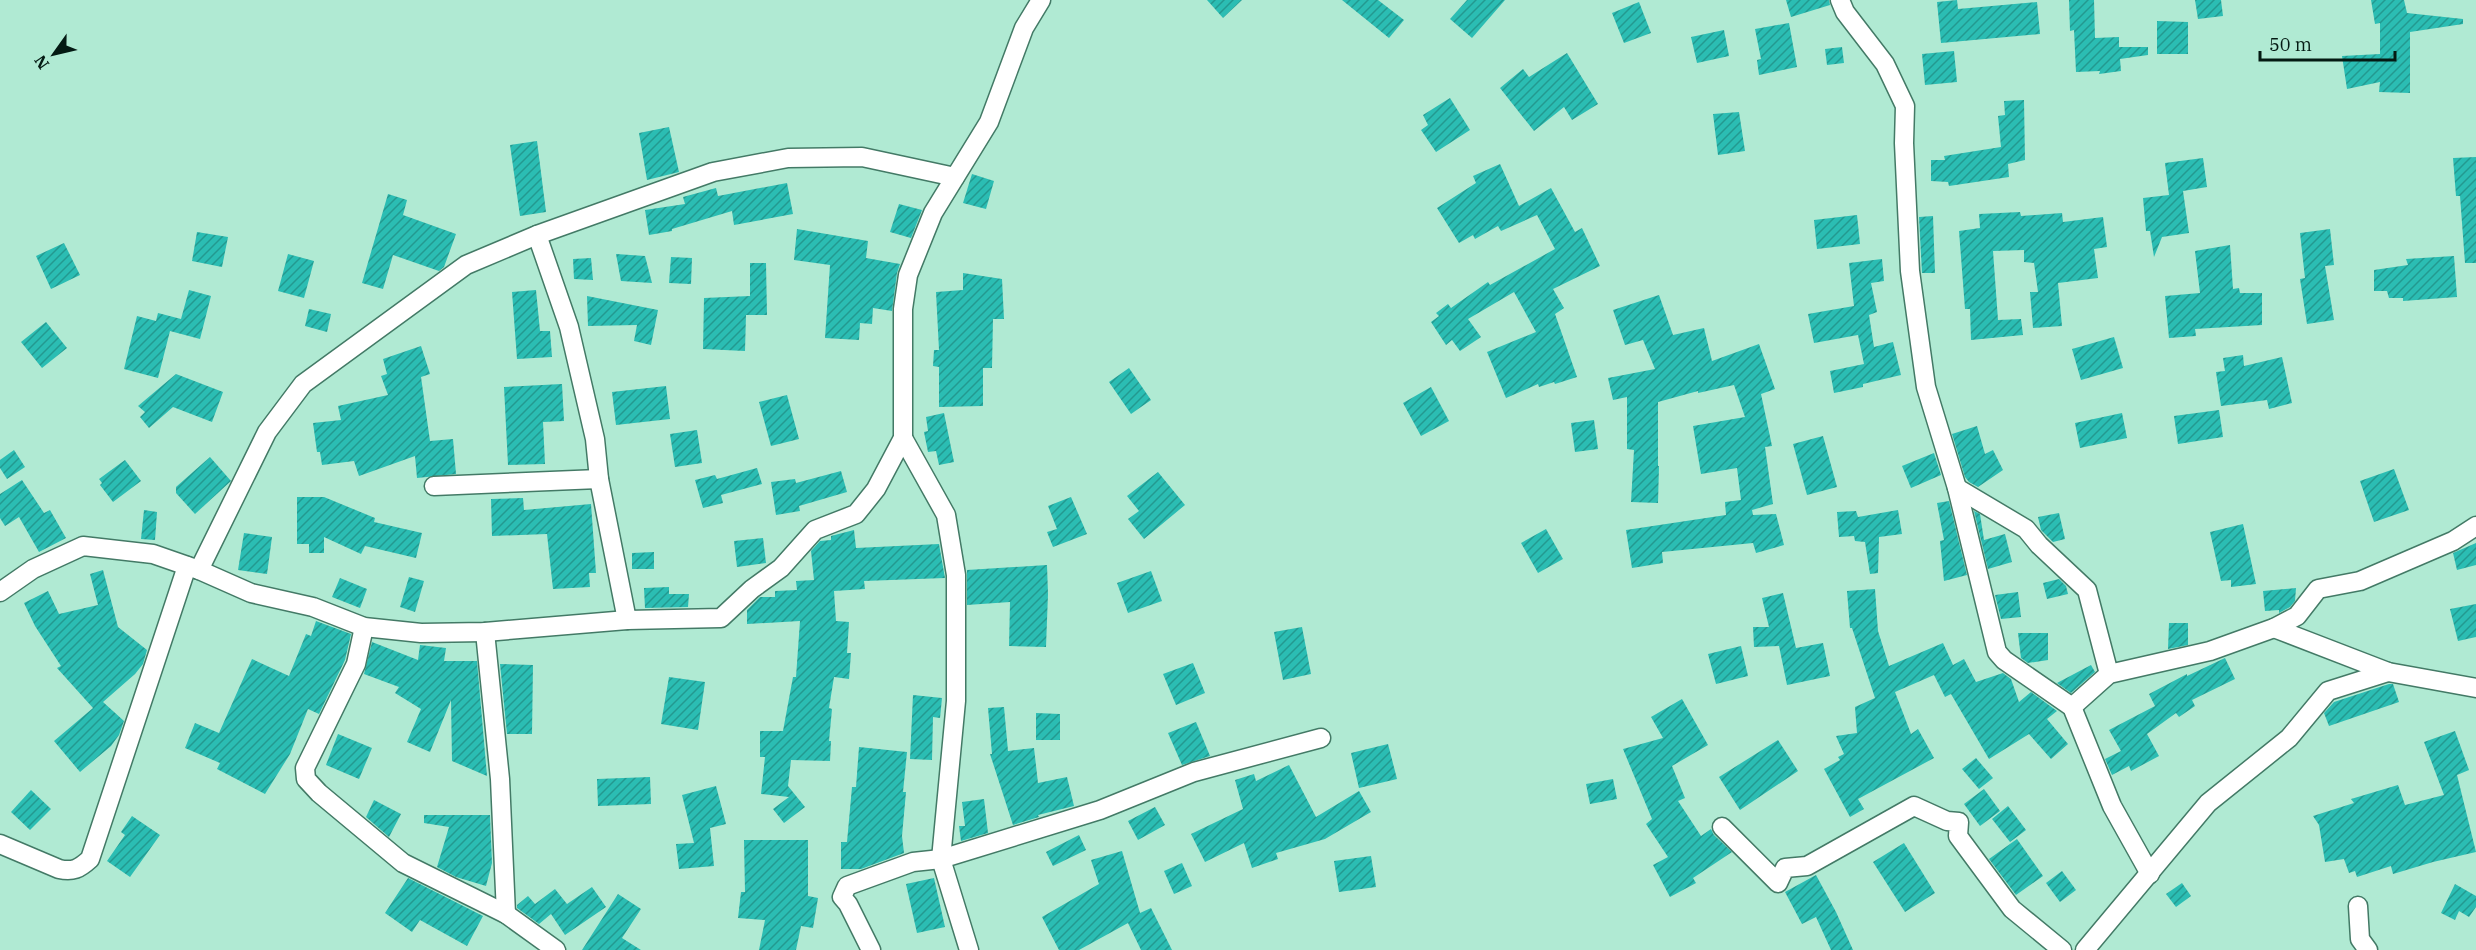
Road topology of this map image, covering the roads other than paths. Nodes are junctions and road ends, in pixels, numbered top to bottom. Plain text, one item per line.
1 (1041, 0) edge
2 (1840, 0) edge
3 (955, 177) junction
4 (537, 235) junction
5 (903, 438) junction
6 (599, 479) junction
7 (434, 486) dead end
8 (1958, 488) junction
9 (2476, 525) edge
10 (193, 568) junction
11 (0, 592) edge
12 (627, 620) junction
13 (364, 627) junction
14 (2274, 628) junction
15 (485, 632) junction
16 (2388, 672) junction
17 (2109, 674) junction
18 (2476, 688) edge
19 (2072, 707) junction
20 (1321, 738) dead end
21 (1722, 827) dead end
22 (0, 844) edge
23 (941, 859) junction
24 (2150, 874) junction
25 (2358, 906) dead end
26 (506, 914) junction
27 (556, 950) edge
28 (871, 950) edge
29 (969, 950) edge
30 (2062, 950) edge
31 (2085, 950) edge
32 (2368, 950) edge

1 - 3 street
2 - 8 street
3 - 4 street
3 - 5 street
4 - 6 street
4 - 10 street
5 - 12 street
5 - 23 street
6 - 7 street
6 - 12 street
8 - 17 street
8 - 19 street
9 - 14 street
10 - 11 street
10 - 13 street
10 - 22 street
12 - 15 street
13 - 15 street
13 - 26 street
14 - 16 street
14 - 17 street
15 - 26 street
16 - 18 street
16 - 24 street
17 - 19 street
19 - 24 street
20 - 23 street
21 - 30 street
23 - 28 street
23 - 29 street
24 - 31 street
25 - 32 street
26 - 27 street

